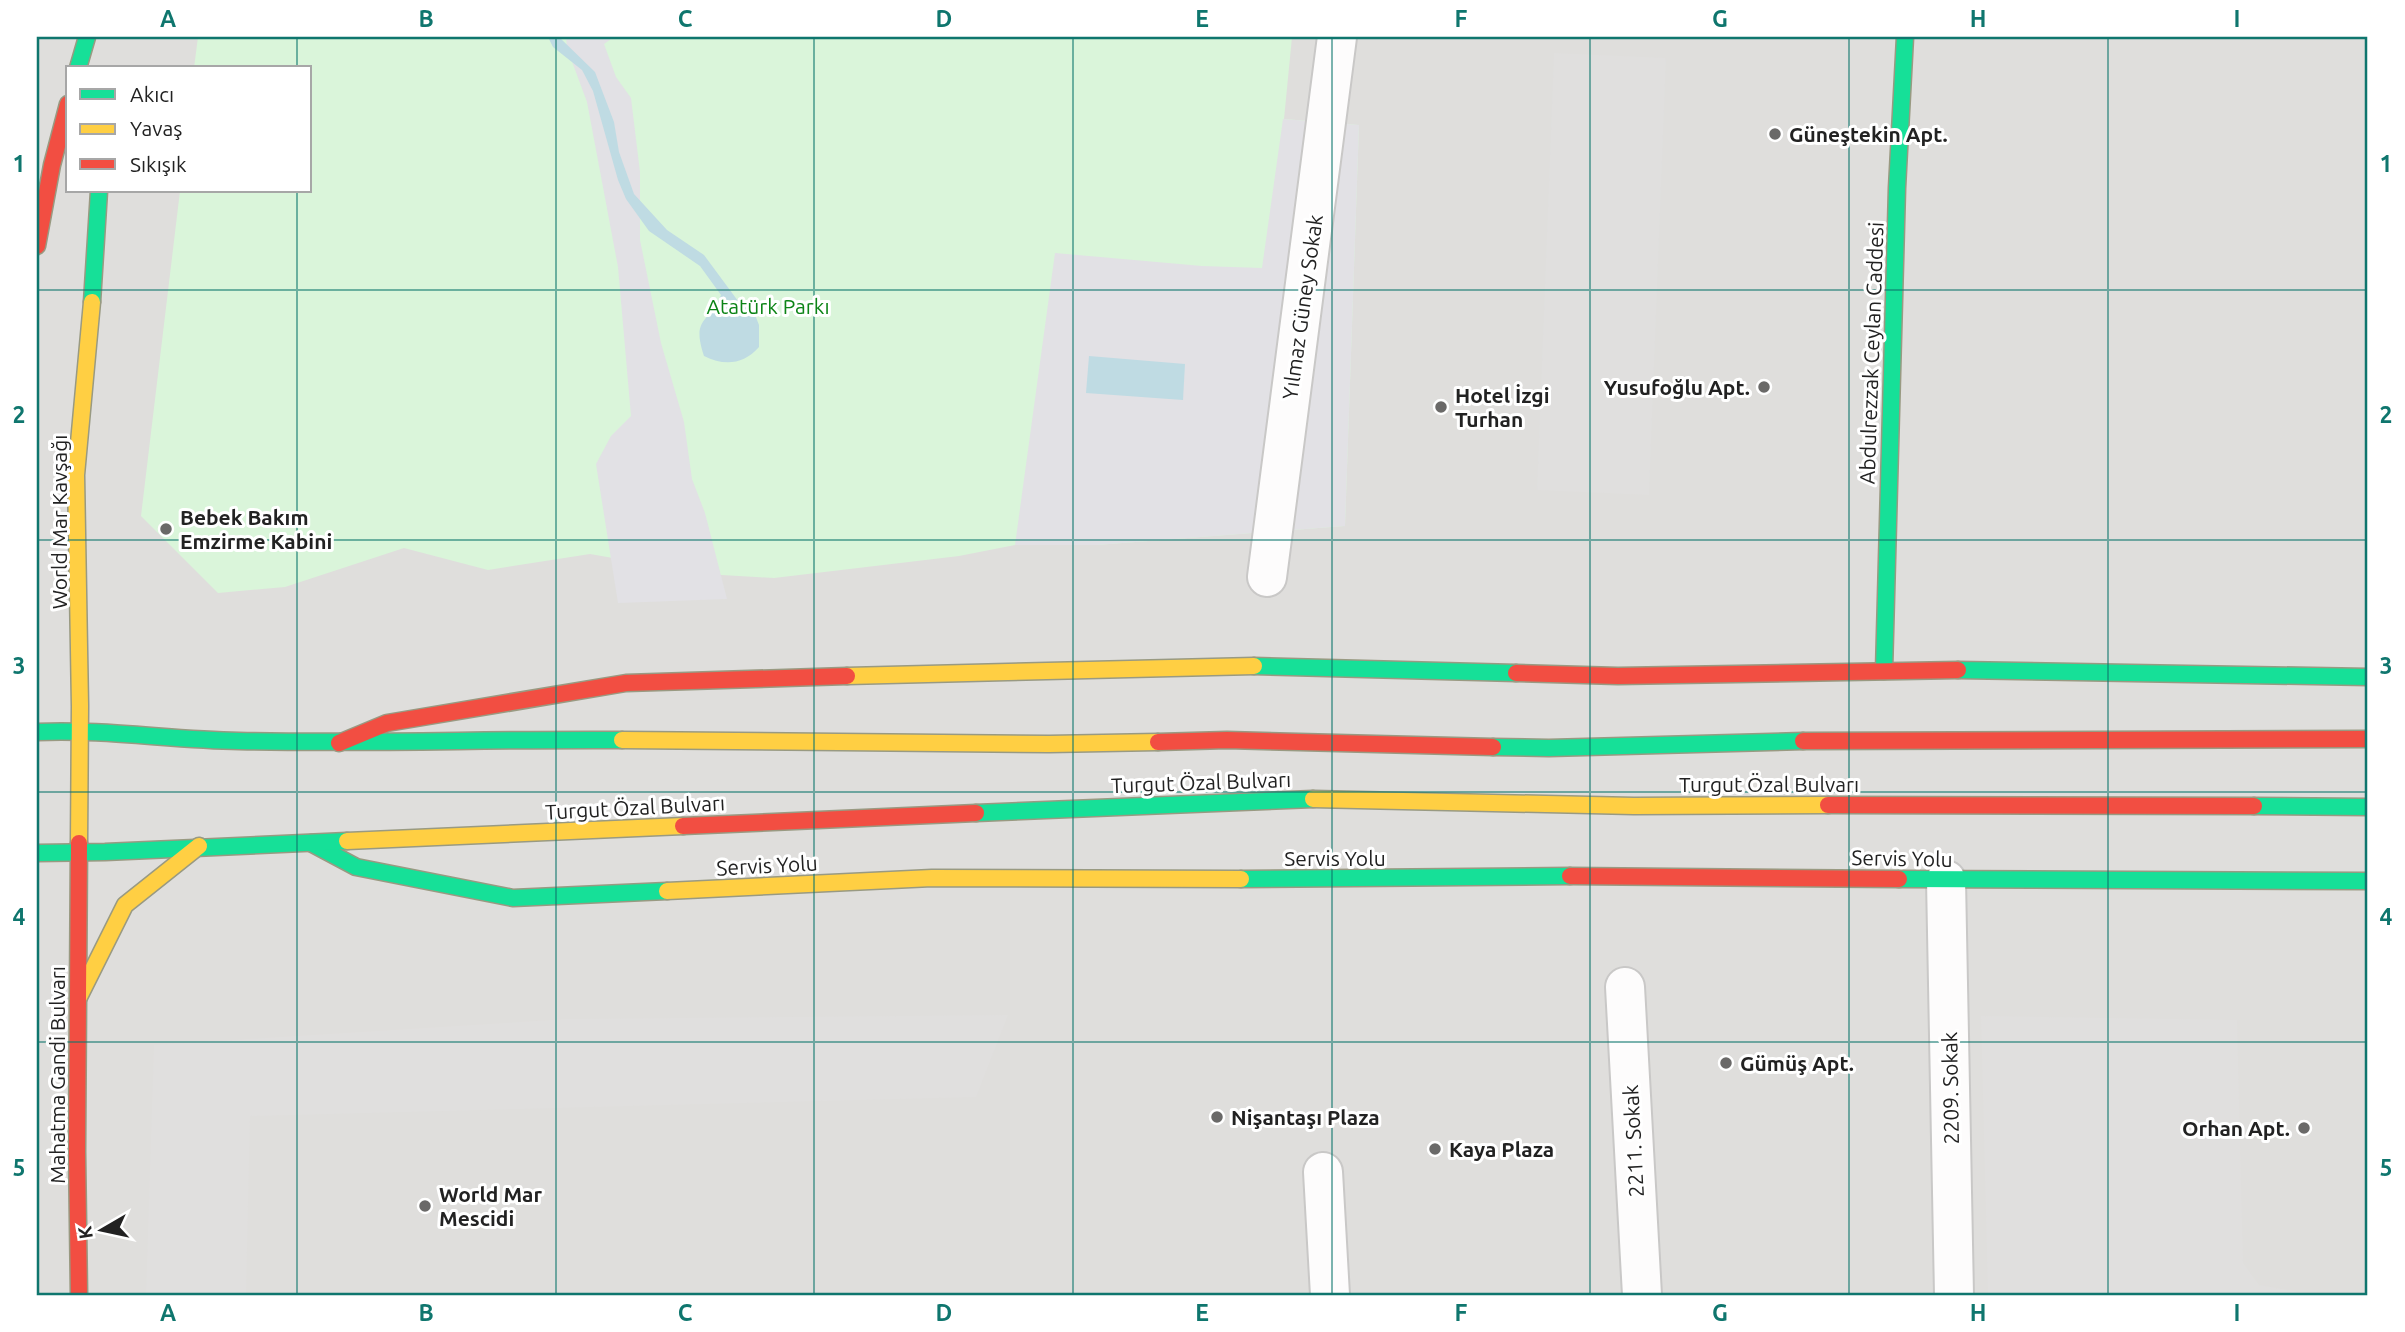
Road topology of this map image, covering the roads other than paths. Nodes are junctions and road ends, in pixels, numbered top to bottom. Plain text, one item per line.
1 (86, 37) edge
2 (1337, 37) edge
3 (1905, 37) edge
4 (79, 66) edge
5 (66, 109) edge
6 (44, 165) edge
7 (99, 192) edge
8 (37, 246) edge
9 (1267, 577) dead end
10 (1884, 671) junction
11 (2368, 677) edge
12 (80, 730) junction
13 (37, 732) edge
14 (2368, 739) edge
15 (339, 743) junction
16 (2368, 807) edge
17 (311, 843) junction
18 (199, 846) junction
19 (37, 853) edge
20 (79, 854) junction
21 (1946, 880) junction
22 (2368, 881) edge
23 (1625, 987) dead end
24 (78, 999) junction
25 (1323, 1172) dead end
26 (79, 1295) edge
27 (1330, 1295) edge
28 (1642, 1295) edge
29 (1954, 1295) edge

1 - 4 main road
2 - 9 street, Yılmaz Güney Sokak
3 - 10 main road, Abdulrezzak Ceylan Caddesi
5 - 6 main road
6 - 8 main road
7 - 12 main road, World Mar Kavşağı
10 - 11 main road
10 - 15 main road
12 - 13 main road, Turgut Özal Bulvarı
12 - 15 main road, Turgut Özal Bulvarı
12 - 20 main road, World Mar Kavşağı
14 - 15 main road, Turgut Özal Bulvarı
16 - 17 main road, Turgut Özal Bulvarı
17 - 18 main road, Turgut Özal Bulvarı
17 - 21 main road, Servis Yolu
18 - 20 main road, Turgut Özal Bulvarı
18 - 24 main road
19 - 20 main road, Turgut Özal Bulvarı
20 - 24 main road, Mahatma Gandi Bulvarı
21 - 22 main road, Servis Yolu
21 - 29 street, 2209. Sokak
23 - 28 street, 2211. Sokak
24 - 26 main road, Mahatma Gandi Bulvarı
25 - 27 street

